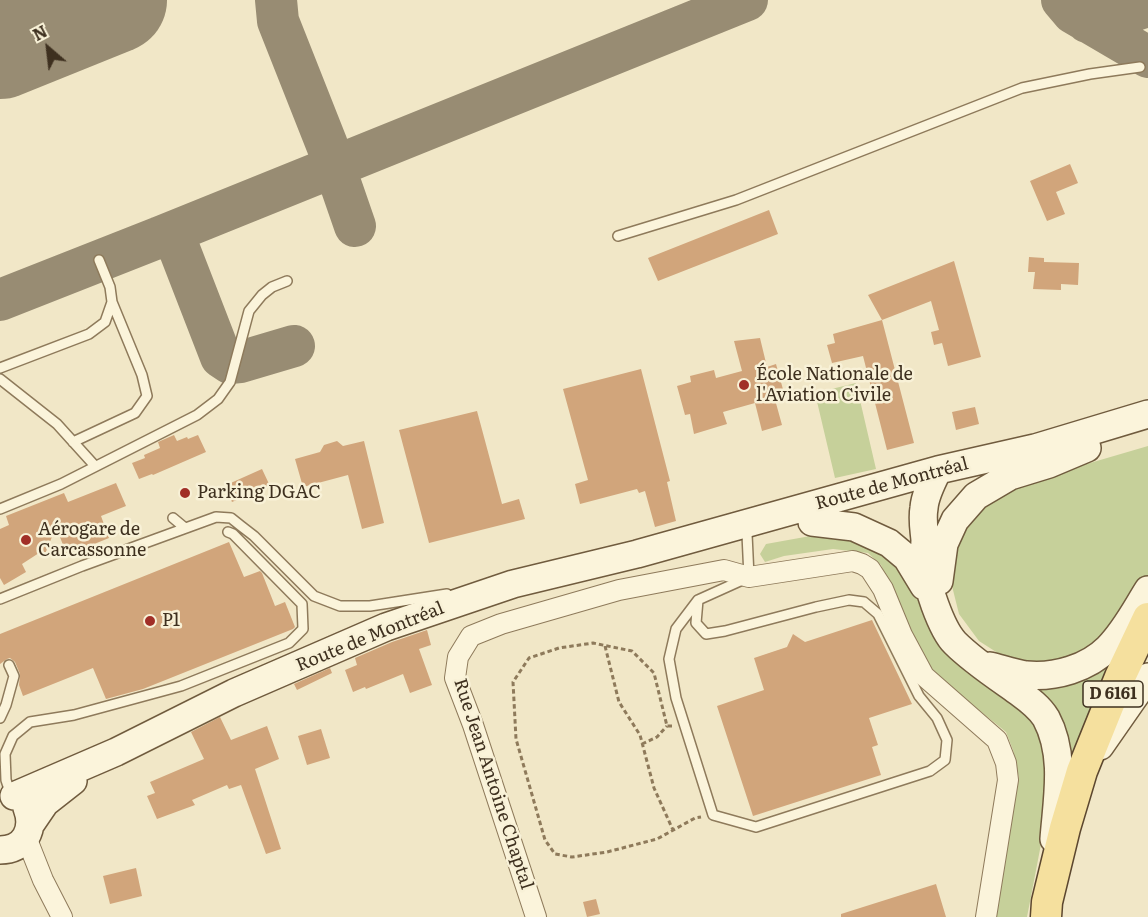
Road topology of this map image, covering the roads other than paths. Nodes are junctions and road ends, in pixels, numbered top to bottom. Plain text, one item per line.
1 (1140, 67) dead end
2 (618, 236) dead end
3 (99, 260) dead end
4 (287, 281) dead end
5 (112, 302) junction
6 (0, 368) edge
7 (0, 379) edge
8 (1148, 414) edge
9 (1148, 430) edge
10 (73, 442) junction
11 (1091, 446) junction
12 (1035, 448) junction
13 (95, 466) junction
14 (969, 475) junction
15 (934, 478) junction
16 (0, 509) edge
17 (173, 518) dead end
18 (812, 522) junction
19 (185, 528) junction
20 (228, 532) dead end
21 (747, 534) junction
22 (925, 543) junction
23 (637, 554) junction
24 (289, 571) junction
25 (749, 577) junction
26 (279, 581) junction
27 (292, 584) junction
28 (513, 584) junction
29 (304, 586) junction
30 (1148, 590) edge
31 (296, 598) junction
32 (0, 599) edge
33 (698, 600) junction
34 (936, 606) junction
35 (1148, 618) edge
36 (977, 662) junction
37 (9, 665) dead end
38 (1148, 677) edge
39 (0, 718) edge
40 (116, 752) junction
41 (1082, 771) junction
42 (8, 795) edge
43 (16, 841) edge
44 (1046, 909) edge
45 (62, 917) edge
46 (536, 917) edge
47 (986, 917) edge

1 - 2 lane
3 - 5 lane
4 - 13 lane
5 - 6 lane
5 - 10 lane
7 - 10 lane
8 - 12 main road, Route de Montréal
9 - 11 main road, Route de Montréal
10 - 13 lane
11 - 14 main road, Route de Montréal
11 - 34 main road
12 - 14 main road
12 - 15 main road, Route de Montréal
13 - 16 lane
14 - 15 main road, Route de Montréal
14 - 22 main road
15 - 18 main road, Route de Montréal
15 - 22 main road
15 - 23 main road, Route de Montréal
17 - 19 lane
18 - 21 main road, Route de Montréal
18 - 34 main road
19 - 24 lane
19 - 32 lane
20 - 26 lane
21 - 23 main road, Route de Montréal
21 - 25 lane
22 - 34 main road
23 - 28 main road, Route de Montréal
24 - 27 lane
24 - 29 lane
25 - 33 lane
25 - 46 street, Rue Jean Antoine Chaptal
25 - 47 street, Rue Jean Antoine Chaptal
26 - 27 lane
26 - 31 lane
27 - 29 lane
27 - 31 lane
28 - 29 lane
28 - 40 main road, Route de Montréal
30 - 36 main road
31 - 42 lane
33 - 33 lane
34 - 36 main road
35 - 41 main road, D 6161
36 - 44 main road
37 - 39 lane
38 - 41 main road
40 - 42 main road, Route de Montréal
40 - 43 main road, Route de Montréal
41 - 44 main road, D 6161
42 - 43 main road
43 - 45 street

